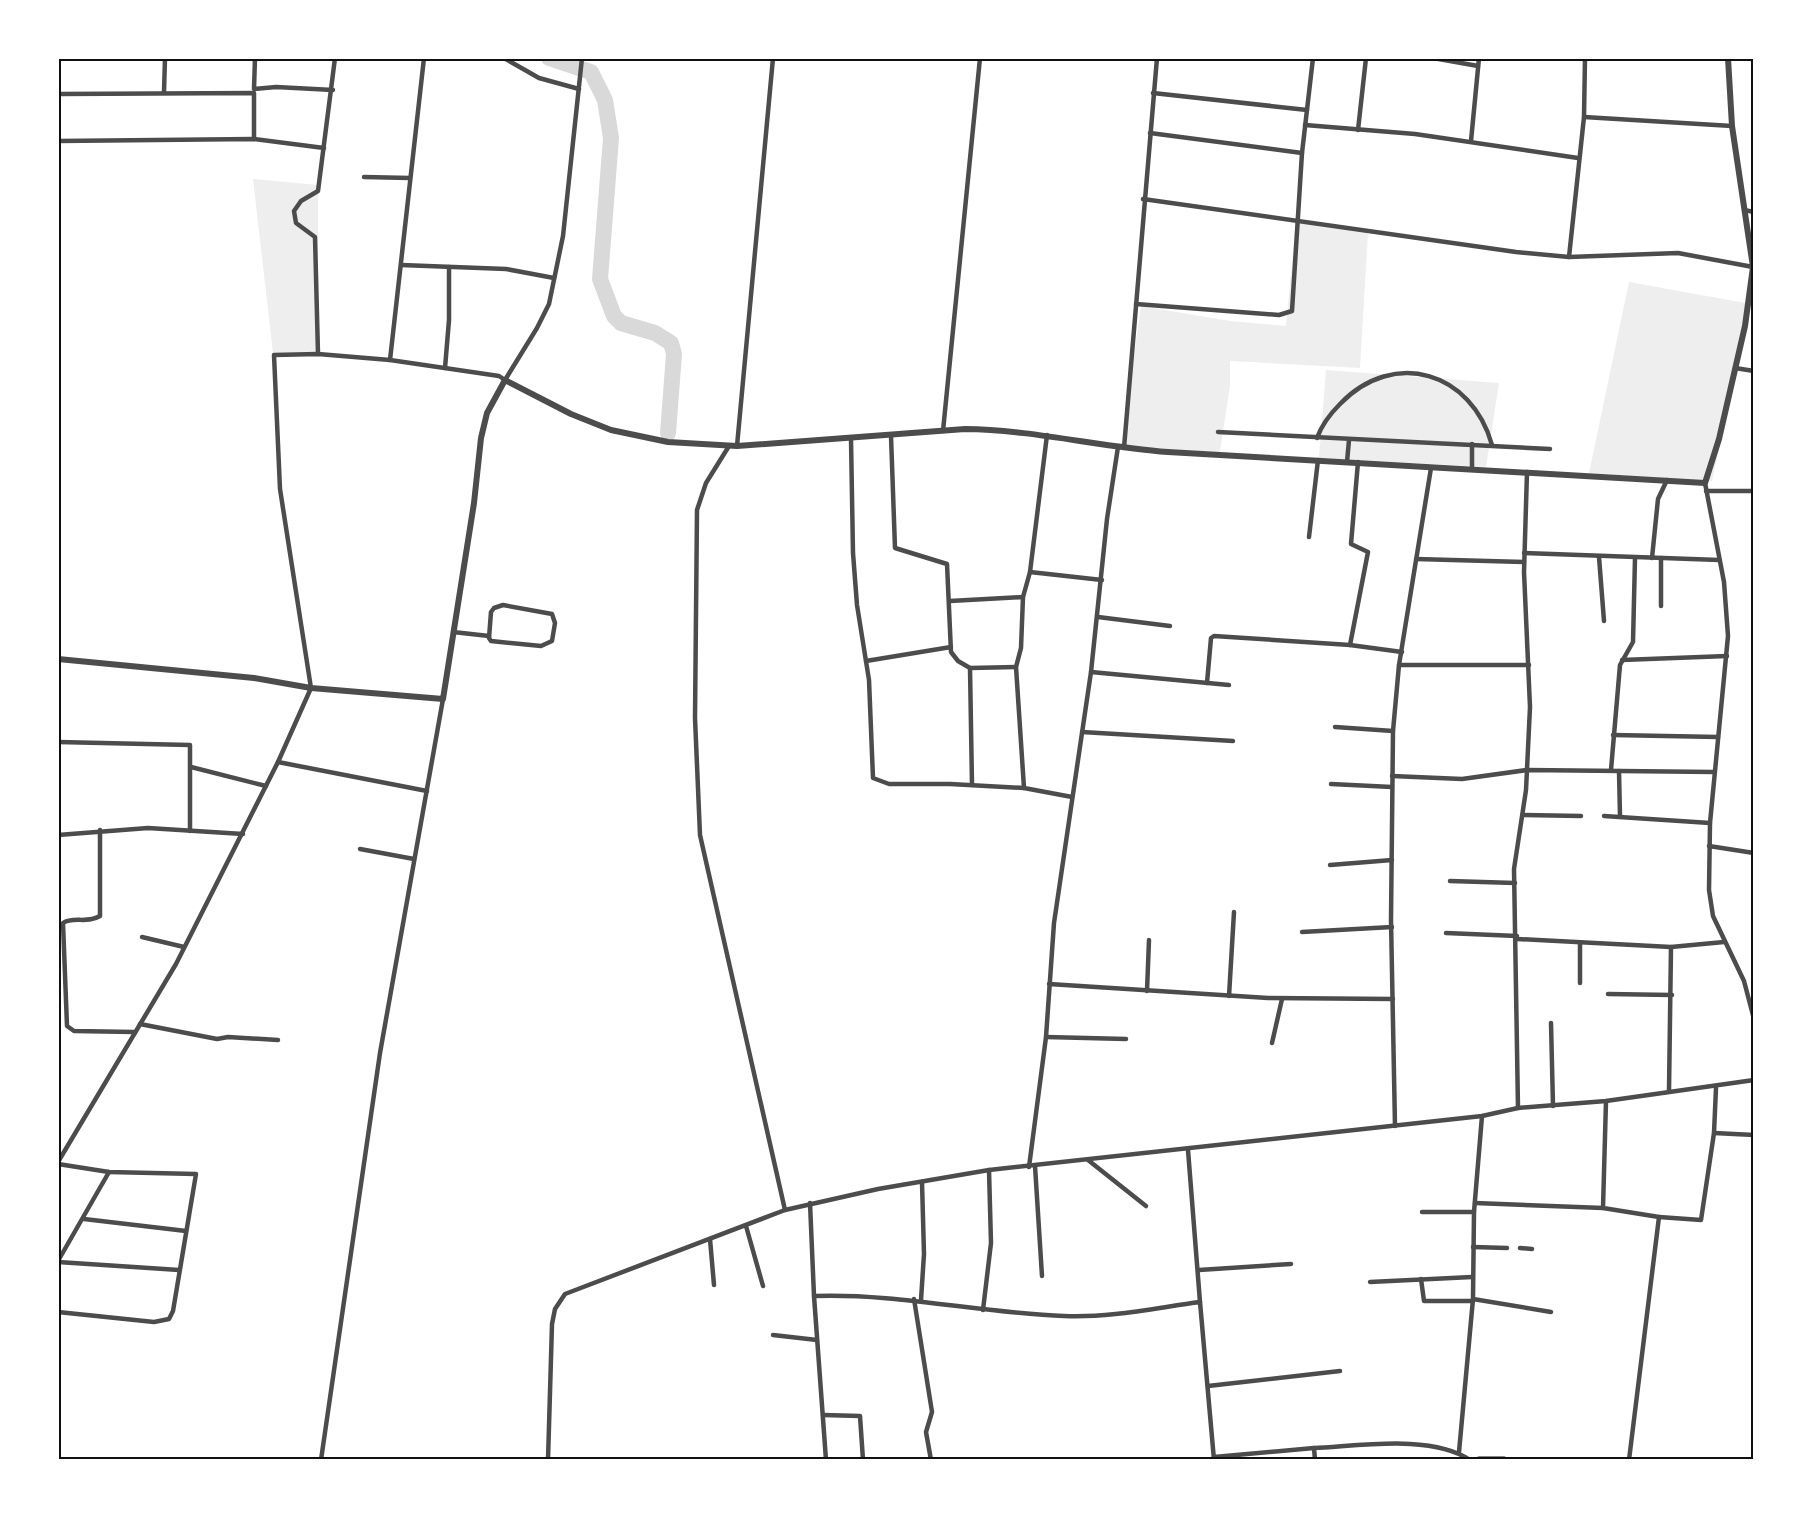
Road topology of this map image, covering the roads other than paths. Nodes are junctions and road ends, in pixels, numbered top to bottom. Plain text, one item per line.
1 (165, 58) edge
2 (255, 58) edge
3 (335, 58) edge
4 (424, 58) edge
5 (504, 58) edge
6 (582, 58) edge
7 (773, 58) edge
8 (980, 58) edge
9 (1157, 58) edge
10 (1313, 58) edge
11 (1366, 58) edge
12 (1433, 58) edge
13 (1479, 58) edge
14 (1585, 58) edge
15 (1728, 58) edge
16 (1478, 66) junction
17 (579, 89) junction
18 (333, 90) junction
19 (164, 92) junction
20 (1153, 93) junction
21 (58, 94) edge
22 (1307, 110) junction
23 (1584, 117) junction
24 (1305, 125) junction
25 (1732, 126) junction
26 (1358, 130) junction
27 (1150, 133) junction
28 (254, 139) junction
29 (58, 141) edge
30 (1471, 141) junction
31 (324, 148) junction
32 (1302, 153) junction
33 (1578, 159) junction
34 (364, 177) dead end
35 (410, 178) junction
36 (1143, 199) junction
37 (1744, 210) junction
38 (1754, 212) edge
39 (1299, 220) junction
40 (1569, 257) junction
41 (401, 265) junction
42 (449, 267) junction
43 (1753, 267) edge
44 (554, 278) junction
45 (1136, 303) junction
46 (1745, 326) junction
47 (1754, 327) edge
48 (318, 354) junction
49 (390, 360) junction
50 (445, 368) junction
51 (1735, 368) junction
52 (1754, 371) edge
53 (505, 380) junction
54 (943, 431) junction
55 (1218, 432) dead end
56 (1047, 435) junction
57 (891, 436) junction
58 (1317, 438) junction
59 (851, 439) junction
60 (1349, 440) junction
61 (1472, 444) junction
62 (1492, 445) junction
63 (729, 446) junction
64 (737, 446) junction
65 (1121, 448) junction
66 (1550, 449) dead end
67 (1318, 460) junction
68 (1347, 462) junction
69 (1358, 462) junction
70 (1431, 468) junction
71 (1472, 470) junction
72 (1527, 472) junction
73 (1667, 480) junction
74 (1705, 483) junction
75 (1706, 491) junction
76 (1754, 491) edge
77 (1309, 537) dead end
78 (1524, 553) junction
79 (1599, 558) junction
80 (1635, 558) junction
81 (1652, 558) junction
82 (1661, 558) junction
83 (1416, 559) junction
84 (1719, 560) junction
85 (1524, 562) junction
86 (1030, 572) junction
87 (1102, 580) junction
88 (1023, 597) junction
89 (950, 601) junction
90 (1661, 606) dead end
91 (1098, 617) junction
92 (1604, 621) dead end
93 (1170, 626) dead end
94 (453, 632) junction
95 (489, 636) junction
96 (1350, 645) junction
97 (951, 648) junction
98 (1402, 652) junction
99 (1727, 656) junction
100 (58, 659) edge
101 (1622, 660) junction
102 (866, 661) junction
103 (1399, 665) junction
104 (1529, 665) junction
105 (1016, 667) junction
106 (970, 668) junction
107 (1091, 672) junction
108 (1207, 683) junction
109 (1229, 685) dead end
110 (311, 688) junction
111 (443, 699) junction
112 (1335, 727) dead end
113 (1394, 731) junction
114 (1082, 732) junction
115 (1613, 735) junction
116 (1718, 737) junction
117 (1233, 741) dead end
118 (58, 742) edge
119 (279, 762) junction
120 (191, 767) junction
121 (1527, 770) junction
122 (1611, 770) junction
123 (1619, 771) junction
124 (1714, 772) junction
125 (1392, 776) junction
126 (1331, 784) dead end
127 (972, 785) junction
128 (266, 786) junction
129 (1392, 787) junction
130 (1024, 788) junction
131 (427, 791) junction
132 (1072, 797) junction
133 (1523, 815) junction
134 (1581, 816) dead end
135 (1604, 816) dead end
136 (1620, 817) junction
137 (1710, 823) junction
138 (100, 830) junction
139 (190, 831) junction
140 (243, 834) junction
141 (58, 835) edge
142 (1709, 846) junction
143 (360, 849) dead end
144 (1754, 853) edge
145 (414, 859) junction
146 (1392, 860) junction
147 (1330, 865) dead end
148 (1450, 881) dead end
149 (1515, 883) junction
150 (1234, 912) dead end
151 (1392, 927) junction
152 (1302, 932) dead end
153 (1446, 933) dead end
154 (142, 937) dead end
155 (1517, 937) junction
156 (1149, 940) dead end
157 (1724, 942) junction
158 (1580, 943) junction
159 (184, 947) junction
160 (1671, 947) junction
161 (1580, 983) dead end
162 (1049, 984) junction
163 (1147, 991) junction
164 (1608, 994) dead end
165 (1672, 995) junction
166 (1229, 996) junction
167 (1282, 999) junction
168 (1393, 999) junction
169 (1754, 1019) edge
170 (1551, 1023) dead end
171 (140, 1024) junction
172 (135, 1032) junction
173 (1046, 1037) junction
174 (1126, 1039) dead end
175 (278, 1040) dead end
176 (1272, 1043) dead end
177 (1754, 1080) edge
178 (1716, 1088) junction
179 (1669, 1091) junction
180 (1606, 1101) junction
181 (1553, 1106) junction
182 (1518, 1108) junction
183 (1482, 1116) junction
184 (1395, 1126) junction
185 (1714, 1133) junction
186 (1754, 1135) edge
187 (1188, 1150) junction
188 (1088, 1160) junction
189 (58, 1163) edge
190 (1032, 1166) junction
191 (989, 1170) junction
192 (109, 1172) junction
193 (922, 1182) junction
194 (810, 1203) junction
195 (1475, 1203) junction
196 (1146, 1206) dead end
197 (1603, 1208) junction
198 (785, 1210) junction
199 (1422, 1212) dead end
200 (1474, 1212) junction
201 (1659, 1217) junction
202 (84, 1219) junction
203 (746, 1226) junction
204 (186, 1231) junction
205 (710, 1239) junction
206 (1473, 1247) junction
207 (1507, 1248) dead end
208 (1520, 1248) dead end
209 (1532, 1249) dead end
210 (58, 1261) edge
211 (1291, 1264) dead end
212 (179, 1270) junction
213 (1199, 1270) junction
214 (1042, 1276) dead end
215 (1472, 1277) junction
216 (1421, 1279) junction
217 (1370, 1282) dead end
218 (714, 1285) dead end
219 (763, 1286) dead end
220 (814, 1296) junction
221 (914, 1299) junction
222 (921, 1300) junction
223 (1473, 1300) junction
224 (1200, 1302) junction
225 (983, 1310) junction
226 (58, 1312) edge
227 (1551, 1312) dead end
228 (773, 1335) dead end
229 (816, 1340) junction
230 (1340, 1371) dead end
231 (1208, 1386) junction
232 (823, 1415) junction
233 (1314, 1448) junction
234 (1459, 1452) junction
235 (1214, 1458) edge
236 (321, 1460) edge
237 (548, 1460) edge
238 (826, 1460) edge
239 (863, 1460) edge
240 (931, 1460) edge
241 (1316, 1460) edge
242 (1470, 1460) edge
243 (1479, 1460) edge
244 (1504, 1460) edge
245 (1629, 1460) edge

1 - 19 street
2 - 18 street
3 - 18 street
4 - 35 street
5 - 17 street
6 - 17 street
7 - 64 street
8 - 54 street
9 - 20 street
10 - 22 street
11 - 26 street
12 - 16 street
13 - 16 street
14 - 23 street
15 - 25 street
16 - 30 street
17 - 44 street
18 - 31 street
19 - 21 street
19 - 28 street
20 - 22 street
20 - 27 street
22 - 24 street
23 - 25 street
23 - 33 street
24 - 26 street
24 - 32 street
25 - 37 street
26 - 30 street
27 - 32 street
27 - 36 street
28 - 29 street
28 - 31 street
30 - 33 street
31 - 48 street
32 - 39 street
33 - 40 street
34 - 35 street
35 - 41 street
36 - 39 street
36 - 45 street
37 - 38 street
37 - 43 street
39 - 40 street
39 - 45 street
40 - 43 street
41 - 42 street
41 - 49 street
42 - 44 street
42 - 50 street
43 - 46 street
44 - 53 street
45 - 65 street
46 - 47 street
46 - 51 street
48 - 49 street
48 - 110 street
49 - 50 street
50 - 53 street
51 - 52 street
51 - 74 street
53 - 63 street
53 - 94 street
54 - 56 street
54 - 57 street
55 - 58 street
56 - 65 street
56 - 86 street
57 - 59 street
57 - 89 street
58 - 60 street
58 - 62 street
59 - 64 street
59 - 102 street
60 - 61 street
60 - 68 street
61 - 62 street
61 - 71 street
62 - 66 street
63 - 64 street
63 - 198 street
65 - 67 street
65 - 87 street
67 - 68 street
67 - 77 street
68 - 69 street
69 - 70 street
69 - 96 street
70 - 71 street
70 - 83 street
71 - 72 street
72 - 73 street
72 - 78 street
73 - 74 street
73 - 81 street
74 - 75 street
75 - 76 street
75 - 84 street
78 - 79 street
78 - 85 street
79 - 80 street
79 - 92 street
80 - 81 street
80 - 101 street
81 - 82 street
82 - 84 street
82 - 90 street
83 - 85 street
83 - 98 street
84 - 99 street
85 - 104 street
86 - 87 street
86 - 88 street
87 - 91 street
88 - 89 street
88 - 105 street
89 - 97 street
91 - 93 street
91 - 107 street
94 - 95 street
94 - 111 street
95 - 95 street
96 - 98 street
96 - 108 street
97 - 102 street
97 - 106 street
98 - 103 street
99 - 101 street
99 - 116 street
100 - 110 street
101 - 115 street
102 - 127 street
103 - 104 street
103 - 113 street
104 - 121 street
105 - 106 street
105 - 130 street
106 - 127 street
107 - 108 street
107 - 114 street
108 - 109 street
110 - 111 street
110 - 119 street
111 - 131 street
112 - 113 street
113 - 125 street
114 - 117 street
114 - 132 street
115 - 116 street
115 - 122 street
116 - 124 street
118 - 120 street
119 - 128 street
119 - 131 street
120 - 128 street
120 - 139 street
121 - 122 street
121 - 125 street
121 - 133 street
122 - 123 street
123 - 124 street
123 - 136 street
124 - 137 street
125 - 129 street
126 - 129 street
127 - 130 street
128 - 140 street
129 - 146 street
130 - 132 street
131 - 145 street
132 - 162 street
133 - 134 street
133 - 149 street
135 - 136 street
136 - 137 street
137 - 142 street
138 - 139 street
138 - 141 street
138 - 172 street
139 - 140 street
140 - 159 street
142 - 144 street
142 - 157 street
143 - 145 street
145 - 236 street
146 - 147 street
146 - 151 street
148 - 149 street
149 - 155 street
150 - 166 street
151 - 152 street
151 - 168 street
153 - 155 street
154 - 159 street
155 - 158 street
155 - 182 street
156 - 163 street
157 - 160 street
157 - 169 street
158 - 160 street
158 - 161 street
159 - 171 street
160 - 165 street
162 - 163 street
162 - 173 street
163 - 166 street
164 - 165 street
165 - 179 street
166 - 167 street
167 - 168 street
167 - 176 street
168 - 184 street
170 - 181 street
171 - 172 street
171 - 175 street
172 - 189 street
173 - 174 street
173 - 190 street
177 - 178 street
178 - 179 street
178 - 185 street
179 - 180 street
180 - 181 street
180 - 197 street
181 - 182 street
182 - 183 street
183 - 184 street
183 - 195 street
184 - 187 street
185 - 186 street
185 - 201 street
187 - 188 street
187 - 213 street
188 - 190 street
188 - 196 street
189 - 192 street
190 - 191 street
190 - 214 street
191 - 193 street
191 - 225 street
192 - 202 street
192 - 204 street
193 - 194 street
193 - 222 street
194 - 198 street
194 - 220 street
195 - 197 street
195 - 200 street
197 - 201 street
198 - 203 street
199 - 200 street
200 - 206 street
201 - 245 street
202 - 204 street
202 - 210 street
203 - 205 street
203 - 219 street
204 - 212 street
205 - 218 street
205 - 237 street
206 - 207 street
206 - 215 street
208 - 209 street
210 - 212 street
211 - 213 street
212 - 226 street
213 - 224 street
215 - 216 street
215 - 223 street
216 - 217 street
216 - 223 street
220 - 221 street
220 - 229 street
221 - 222 street
221 - 240 street
222 - 225 street
223 - 227 street
223 - 234 street
224 - 225 street
224 - 231 street
228 - 229 street
229 - 232 street
230 - 231 street
231 - 235 street
232 - 238 street
232 - 239 street
233 - 234 street
233 - 235 street
233 - 241 street
234 - 242 street
243 - 244 main road

